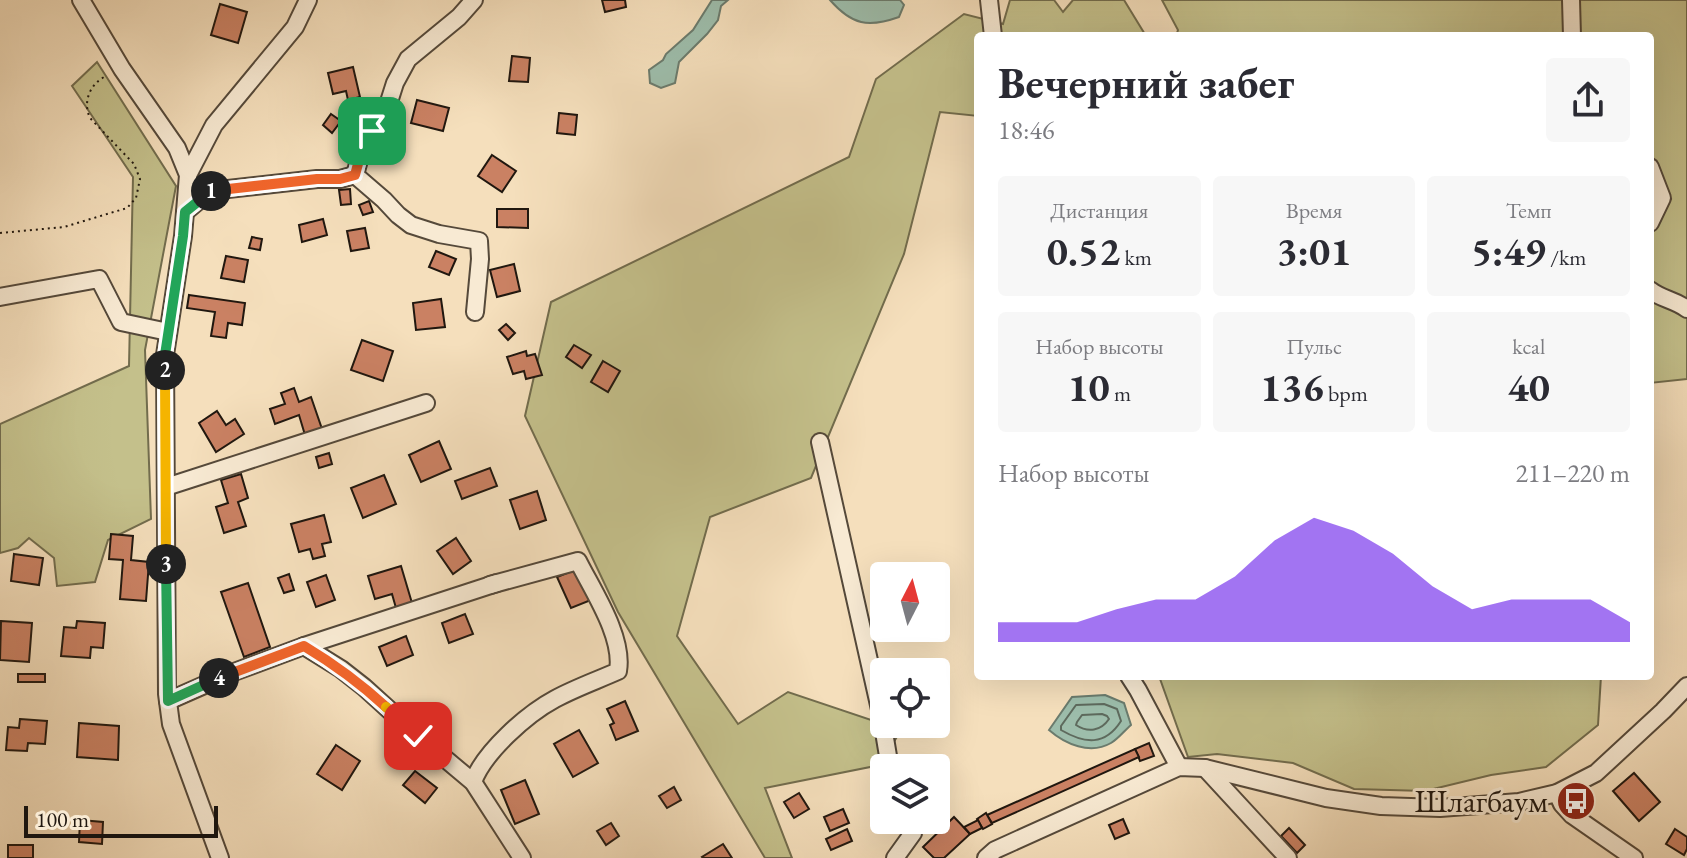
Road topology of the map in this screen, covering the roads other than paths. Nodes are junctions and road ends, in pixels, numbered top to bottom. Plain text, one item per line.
1 (81, 0) edge
2 (308, 0) edge
3 (474, 0) edge
4 (989, 0) edge
5 (1571, 0) edge
6 (993, 32) edge
7 (1572, 32) edge
8 (188, 175) junction
9 (355, 175) junction
10 (1654, 177) edge
11 (210, 191) junction
12 (185, 212) junction
13 (1654, 215) edge
14 (1654, 293) edge
15 (0, 297) edge
16 (1687, 309) edge
17 (475, 312) dead end
18 (168, 332) junction
19 (426, 403) dead end
20 (820, 442) dead end
21 (166, 487) junction
22 (304, 646) junction
23 (1131, 680) edge
24 (1687, 686) edge
25 (168, 701) junction
26 (888, 754) edge
27 (1179, 767) junction
28 (1205, 768) junction
29 (473, 782) junction
30 (1557, 793) junction
31 (912, 834) edge
32 (220, 858) edge
33 (522, 858) edge
34 (895, 858) edge
35 (986, 858) edge
36 (1288, 858) edge
37 (1634, 858) edge

1 - 8 street
2 - 8 street
3 - 9 street
4 - 6 street
5 - 7 street
8 - 11 street
8 - 12 street
9 - 11 street
9 - 17 street
10 - 13 street
11 - 12 street
12 - 18 street
14 - 16 street
15 - 18 street
18 - 21 street
19 - 21 street
20 - 26 street
21 - 25 street
22 - 25 street
22 - 29 street
22 - 29 street
23 - 27 street
24 - 30 street
25 - 32 street
27 - 28 street
27 - 35 street
28 - 30 street
28 - 36 street
29 - 33 street
30 - 37 street
31 - 34 street

